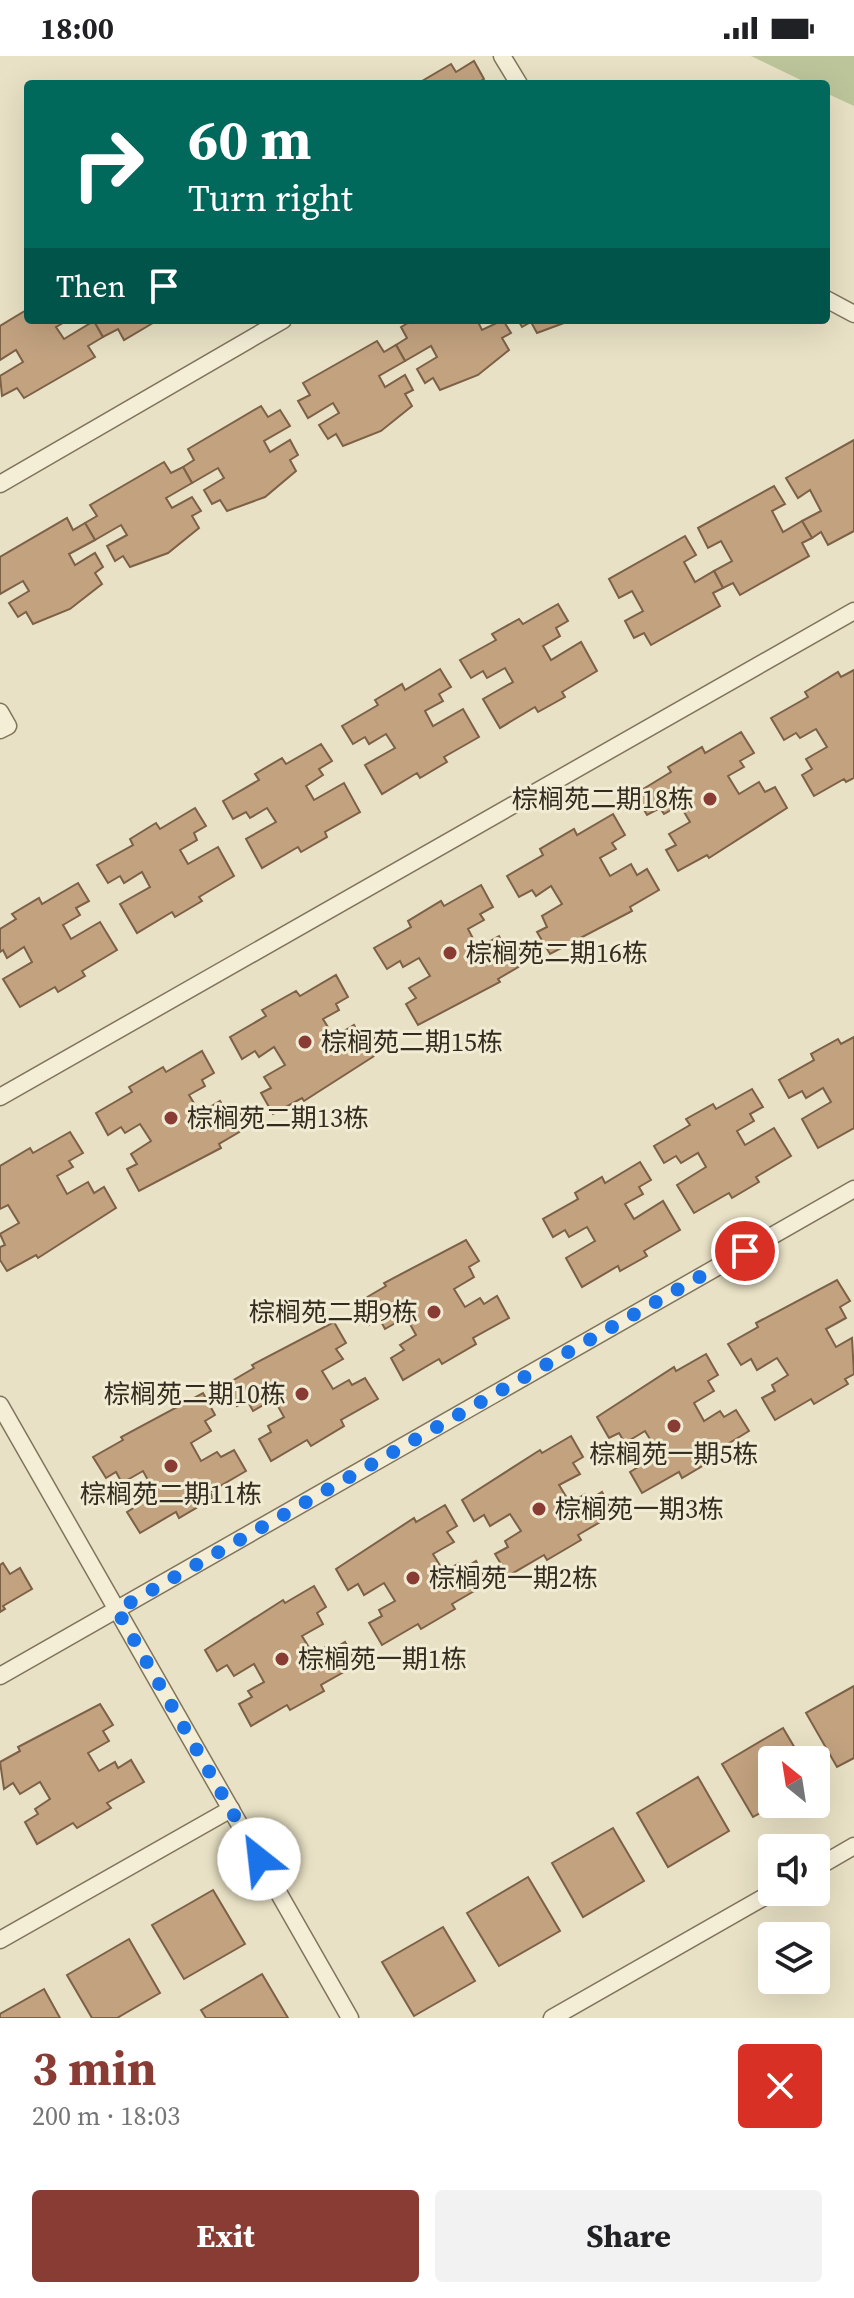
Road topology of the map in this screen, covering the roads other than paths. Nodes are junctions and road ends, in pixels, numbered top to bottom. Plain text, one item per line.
1 (502, 56) edge
2 (517, 80) edge
3 (830, 301) edge
4 (854, 314) edge
5 (276, 324) edge
6 (0, 484) edge
7 (854, 611) edge
8 (0, 712) edge
9 (0, 730) edge
10 (0, 1097) edge
11 (854, 1189) edge
12 (0, 1405) edge
13 (117, 1610) junction
14 (0, 1676) edge
15 (231, 1809) junction
16 (854, 1846) edge
17 (830, 1860) edge
18 (758, 1901) edge
19 (0, 1940) edge
20 (350, 2018) edge
21 (552, 2018) edge

1 - 2 lane
3 - 4 lane
5 - 6 lane
7 - 10 lane
8 - 9 lane
11 - 13 lane
12 - 13 lane
13 - 14 lane
13 - 15 lane
15 - 19 lane
15 - 20 lane
16 - 17 lane
18 - 21 lane

